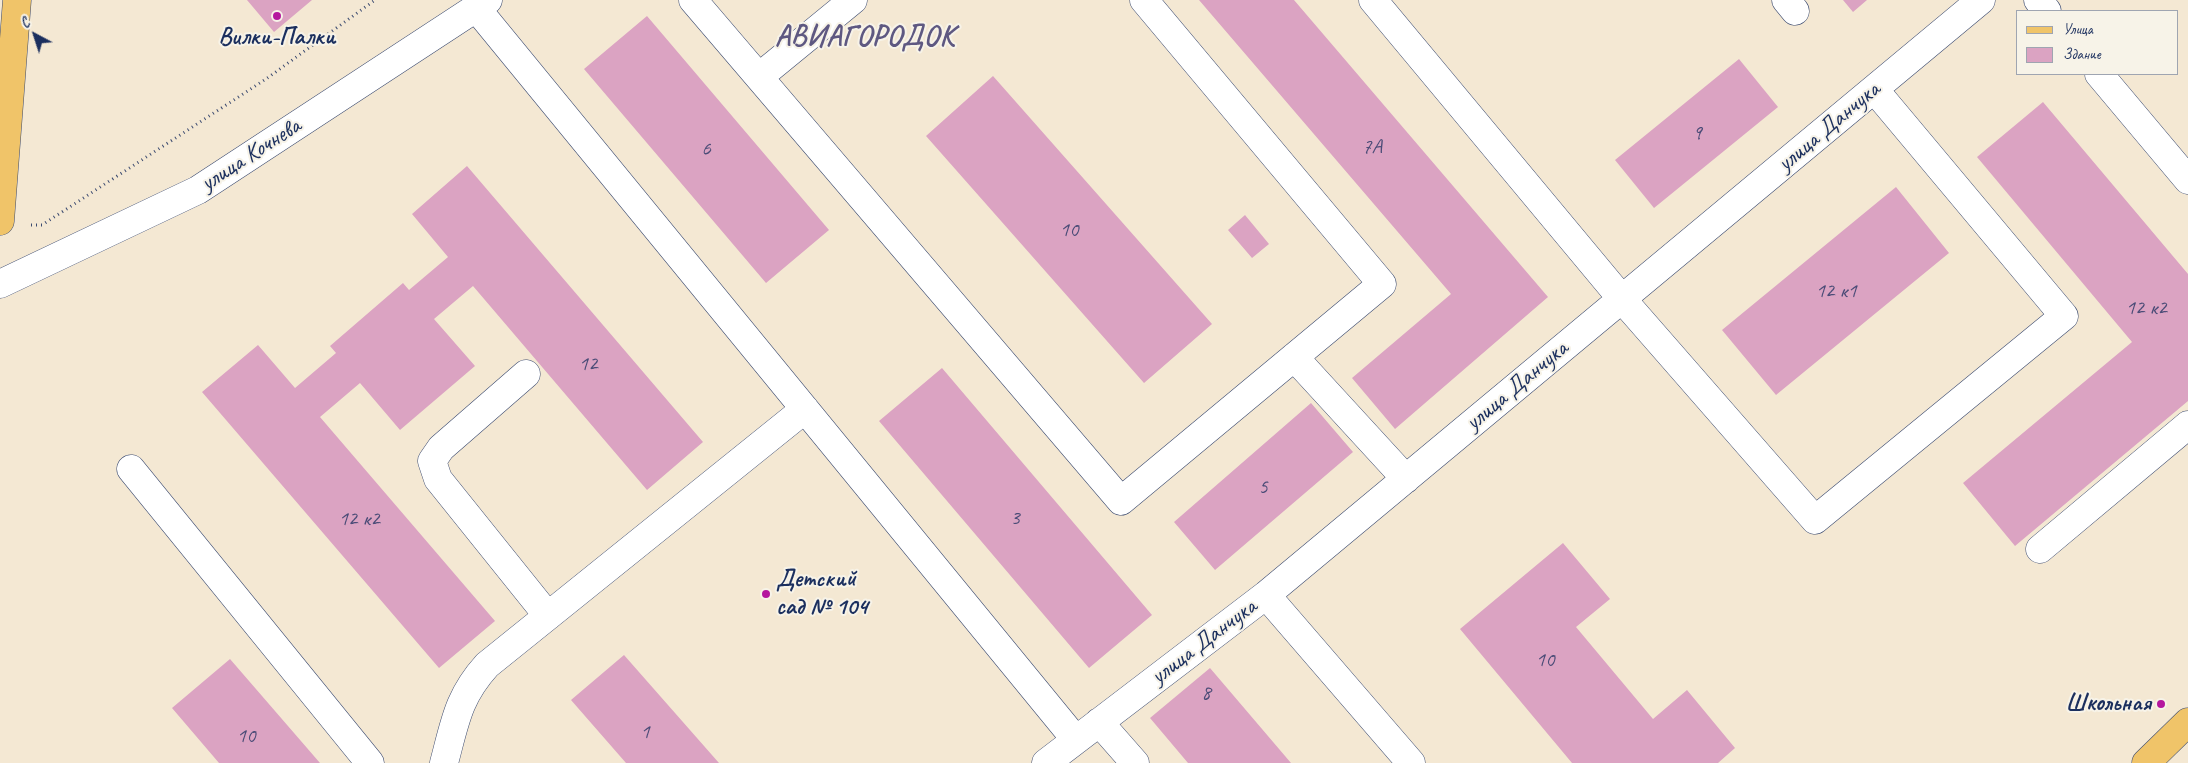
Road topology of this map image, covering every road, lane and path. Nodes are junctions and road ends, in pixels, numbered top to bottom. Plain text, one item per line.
1 (17, 0) edge
2 (375, 0) edge
3 (693, 0) edge
4 (853, 0) edge
5 (1144, 0) edge
6 (1373, 0) edge
7 (1981, 0) edge
8 (2038, 0) edge
9 (482, 4) edge
10 (2046, 10) edge
11 (2100, 75) edge
12 (759, 77) junction
13 (1874, 89) junction
14 (2188, 180) edge
15 (13, 223) edge
16 (0, 284) edge
17 (1622, 299) junction
18 (1294, 357) junction
19 (526, 374) dead end
20 (805, 409) junction
21 (2188, 425) edge
22 (130, 469) dead end
23 (1406, 479) junction
24 (2040, 549) dead end
25 (1266, 595) junction
26 (548, 616) junction
27 (1099, 722) junction
28 (2188, 722) edge
29 (1076, 740) junction
30 (370, 763) edge
31 (444, 763) edge
32 (1046, 763) edge
33 (1135, 763) edge
34 (1411, 763) edge
35 (2146, 763) edge

1 - 15 main road
2 - 15 path
3 - 12 street
4 - 12 street
5 - 18 street
6 - 17 street
7 - 13 street, улица Данчука
8 - 10 street
9 - 16 street, улица Кочнева
9 - 20 street
11 - 14 street
12 - 18 street
13 - 17 street, улица Данчука
13 - 17 street
17 - 23 street, улица Данчука
18 - 23 street
19 - 26 street
20 - 26 street
20 - 29 street
21 - 24 street
22 - 30 street
23 - 25 street, улица Данчука
25 - 27 street, улица Данчука
25 - 34 street
26 - 31 street
27 - 29 street, улица Данчука
27 - 33 street
28 - 35 main road
29 - 32 street, улица Данчука

